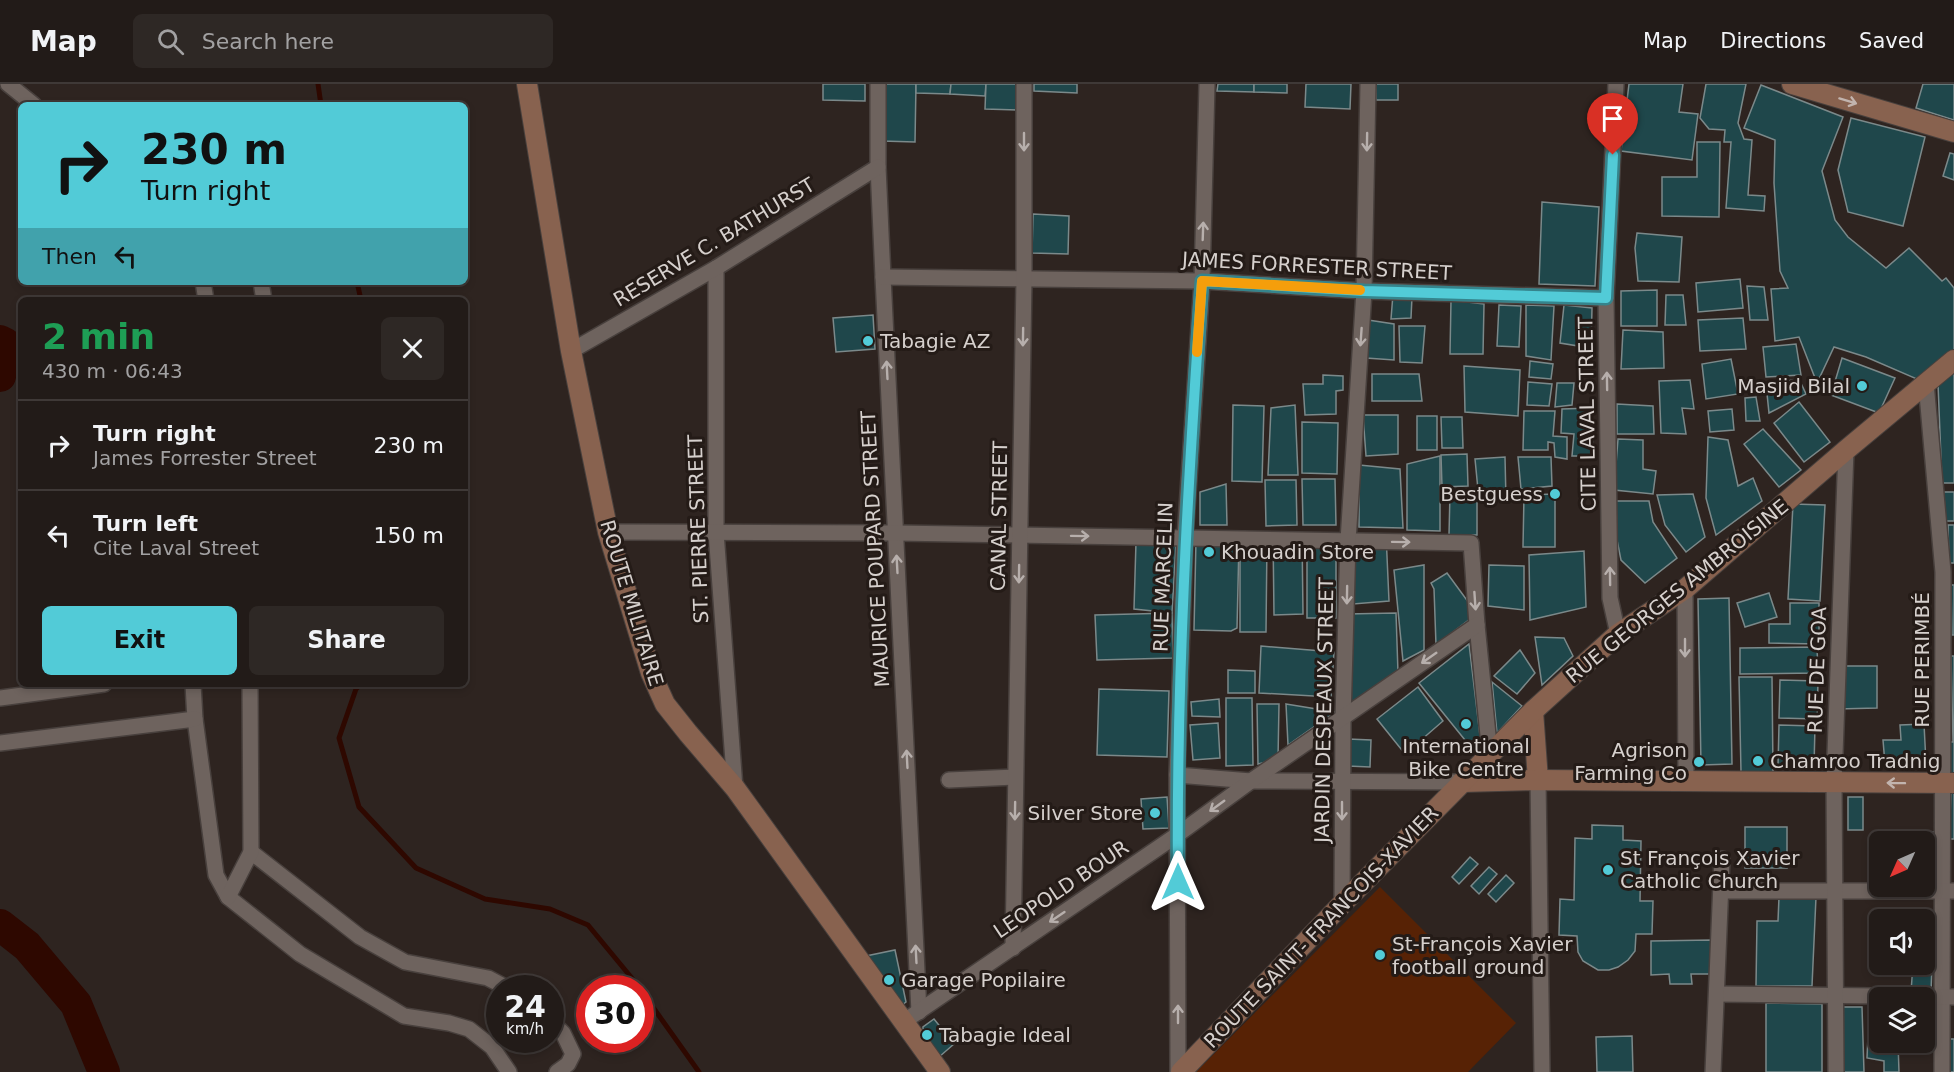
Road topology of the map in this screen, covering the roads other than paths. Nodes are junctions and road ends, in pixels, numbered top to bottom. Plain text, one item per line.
1 (8, 84) edge
2 (527, 84) edge
3 (878, 84) edge
4 (1024, 84) edge
5 (1208, 84) edge
6 (1368, 84) edge
7 (1616, 84) edge
8 (1792, 84) edge
9 (30, 102) edge
10 (1954, 132) edge
11 (878, 167) junction
12 (716, 268) junction
13 (883, 277) junction
14 (1024, 279) junction
15 (1202, 281) junction
16 (1364, 291) junction
17 (1606, 298) junction
18 (571, 351) junction
19 (1954, 360) edge
20 (1926, 383) junction
21 (1846, 450) junction
22 (608, 532) junction
23 (716, 532) junction
24 (896, 533) junction
25 (1020, 535) junction
26 (1185, 538) junction
27 (1348, 541) junction
28 (1949, 572) edge
29 (1685, 589) junction
30 (1477, 625) junction
31 (1618, 634) junction
32 (82, 687) edge
33 (193, 687) edge
34 (250, 687) edge
35 (0, 698) edge
36 (1533, 711) junction
37 (1343, 718) junction
38 (195, 719) junction
39 (0, 743) edge
40 (1490, 755) junction
41 (1177, 775) junction
42 (1015, 777) junction
43 (950, 780) dead end
44 (1251, 780) junction
45 (1538, 780) junction
46 (1342, 781) junction
47 (1462, 782) junction
48 (1686, 782) junction
49 (1834, 782) junction
50 (1948, 783) edge
51 (735, 788) junction
52 (1177, 835) junction
53 (251, 852) junction
54 (1722, 859) dead end
55 (1721, 891) junction
56 (1835, 891) junction
57 (1948, 891) edge
58 (228, 897) junction
59 (1342, 904) junction
60 (1013, 948) junction
61 (486, 978) edge
62 (1717, 994) junction
63 (1836, 996) junction
64 (1948, 997) edge
65 (911, 1017) junction
66 (564, 1035) edge
67 (509, 1072) edge
68 (557, 1072) edge
69 (940, 1072) edge
70 (1180, 1072) edge
71 (1542, 1072) edge
72 (1713, 1072) edge
73 (1836, 1072) edge
74 (1942, 1072) edge

1 - 9 street
2 - 18 main road, ROUTE MILITAIRE
3 - 11 street, MAURICE POUPARD STREET
4 -> 14 street, CANAL STREET
15 -> 5 street, RUE MARCELIN
6 -> 16 street, JARDIN DESPEAUX STREET
7 - 17 street, CITE LAVAL STREET
8 -> 10 main road
11 - 12 street, RESERVE C. BATHURST
11 - 13 street, MAURICE POUPARD STREET
12 - 18 street, RESERVE C. BATHURST
12 - 23 street, ST. PIERRE STREET
13 - 14 street, JAMES FORRESTER STREET
24 -> 13 street, MAURICE POUPARD STREET
14 - 15 street, JAMES FORRESTER STREET
14 -> 25 street, CANAL STREET
15 - 16 street, JAMES FORRESTER STREET
15 - 26 street, RUE MARCELIN
16 - 17 street, JAMES FORRESTER STREET
16 -> 27 street, JARDIN DESPEAUX STREET
31 -> 17 street, CITE LAVAL STREET
18 - 22 main road, ROUTE MILITAIRE
19 - 20 main road, RUE GEORGES AMBROISINE
20 - 21 main road, RUE GEORGES AMBROISINE
20 - 28 street, RUE PERIMBÉ
21 - 29 main road, RUE GEORGES AMBROISINE
21 - 49 street, RUE DE GOA
22 - 23 street
22 - 51 main road, ROUTE MILITAIRE
23 - 24 street
23 - 51 street, ST. PIERRE STREET
24 - 25 street
65 -> 24 street, MAURICE POUPARD STREET
25 -> 26 street
25 -> 42 street, CANAL STREET
26 - 27 street
26 - 41 street, RUE MARCELIN
27 -> 30 street
27 -> 37 street, JARDIN DESPEAUX STREET
28 - 50 street, RUE PERIMBÉ
29 - 31 main road, RUE GEORGES AMBROISINE
29 -> 48 street
30 -> 37 street, LEOPOLD BOUR
30 - 40 street
31 - 36 main road, RUE GEORGES AMBROISINE
32 - 35 street
33 - 38 street
34 - 53 street
36 - 40 main road, RUE GEORGES AMBROISINE
36 - 45 main road
37 - 44 street, LEOPOLD BOUR
37 - 46 street, JARDIN DESPEAUX STREET
38 - 39 street
38 - 58 street
40 - 47 main road, RUE GEORGES AMBROISINE
41 - 44 street
41 - 52 street, RUE MARCELIN
42 - 43 street
42 -> 60 street, CANAL STREET
44 - 46 street
44 -> 52 street, LEOPOLD BOUR
45 - 47 main road
45 - 48 main road
45 - 71 street
46 - 47 street
46 -> 59 street, JARDIN DESPEAUX STREET
47 - 59 main road, ROUTE SAINT- FRANCOIS-XAVIER
48 - 49 main road
50 -> 49 main road
49 - 56 street, RUE DE GOA
50 - 57 street, RUE PERIMBÉ
51 - 65 main road, ROUTE MILITAIRE
52 -> 60 street, LEOPOLD BOUR
70 -> 52 street, RUE MARCELIN
53 - 58 street
53 - 61 street
54 - 55 street
55 - 56 street
55 - 62 street
56 - 57 street
56 - 63 street, RUE DE GOA
57 - 64 street, RUE PERIMBÉ
58 - 67 street
59 - 70 main road, ROUTE SAINT- FRANCOIS-XAVIER
60 - 65 street, LEOPOLD BOUR
62 - 63 street
62 - 72 street
63 - 64 street
63 - 73 street, RUE DE GOA
64 - 74 street, RUE PERIMBÉ
65 - 69 main road, ROUTE MILITAIRE
66 - 68 street

